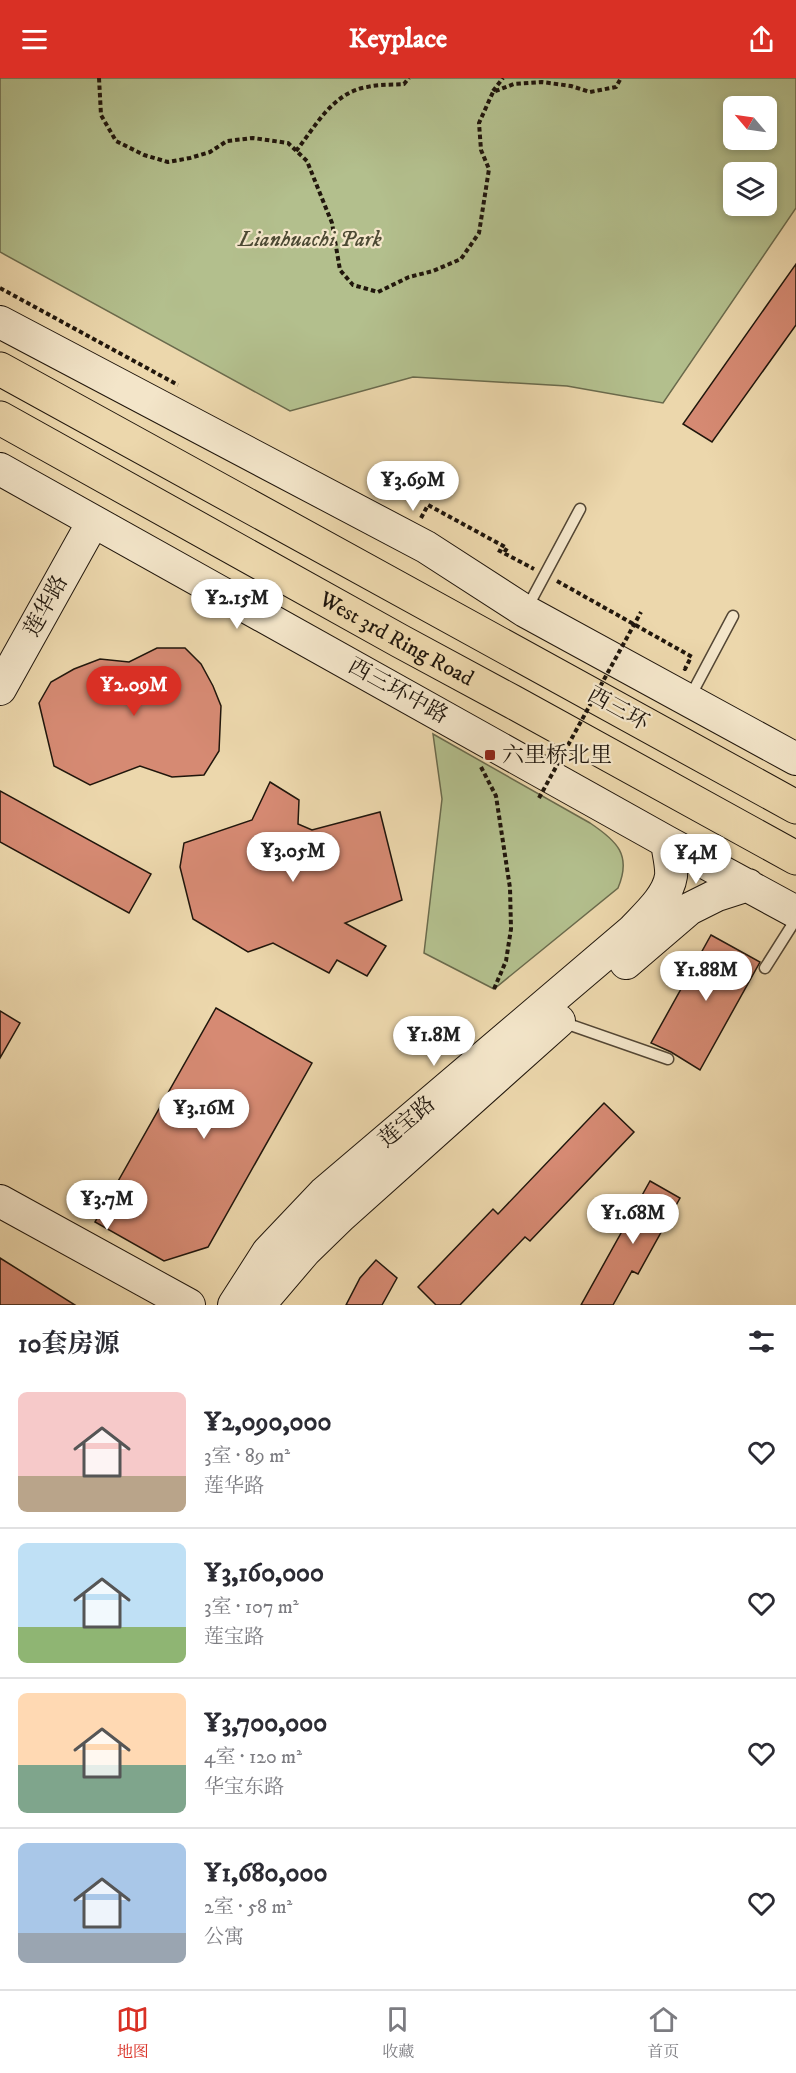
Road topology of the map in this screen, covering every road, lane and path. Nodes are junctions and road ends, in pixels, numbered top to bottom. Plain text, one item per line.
1 (99, 78) edge
2 (409, 78) edge
3 (503, 78) edge
4 (621, 78) edge
5 (493, 92) junction
6 (296, 152) junction
7 (0, 288) edge
8 (0, 322) edge
9 (0, 369) edge
10 (179, 386) dead end
11 (0, 418) edge
12 (0, 469) edge
13 (580, 509) dead end
14 (411, 512) dead end
15 (93, 522) junction
16 (498, 550) dead end
17 (504, 553) junction
18 (545, 575) junction
19 (525, 611) junction
20 (641, 612) dead end
21 (733, 616) dead end
22 (691, 657) junction
23 (707, 664) junction
24 (685, 669) dead end
25 (0, 689) edge
26 (688, 700) junction
27 (796, 759) edge
28 (475, 761) dead end
29 (539, 798) dead end
30 (796, 807) edge
31 (667, 842) junction
32 (796, 858) edge
33 (748, 885) junction
34 (796, 912) edge
35 (796, 919) edge
36 (765, 968) dead end
37 (494, 989) dead end
38 (559, 1021) junction
39 (668, 1059) dead end
40 (0, 1201) edge
41 (189, 1305) edge
42 (234, 1305) edge
43 (259, 1305) edge

1 - 6 path
2 - 6 path
3 - 5 path
4 - 5 path
5 - 6 path
7 - 10 path
8 - 19 street
9 - 30 highway, West 3rd Ring Road
11 - 32 highway, West 3rd Ring Road
12 - 15 street, 西三环中路
13 - 18 lane
14 - 17 path
15 - 25 street, 莲华路
15 - 31 street, 西三环中路
16 - 17 path
17 - 18 path
18 - 19 lane
18 - 22 path
19 - 26 street
20 - 29 path, bridge
21 - 23 lane
22 - 23 path
22 - 24 path
23 - 26 lane
26 - 27 street
28 - 37 path
31 - 33 street, 西三环中路
31 - 42 street, 莲宝路
33 - 34 street, 西三环中路
33 - 38 street, 莲宝路
35 - 36 lane
38 - 39 lane
38 - 43 street, 莲宝路
40 - 41 street

